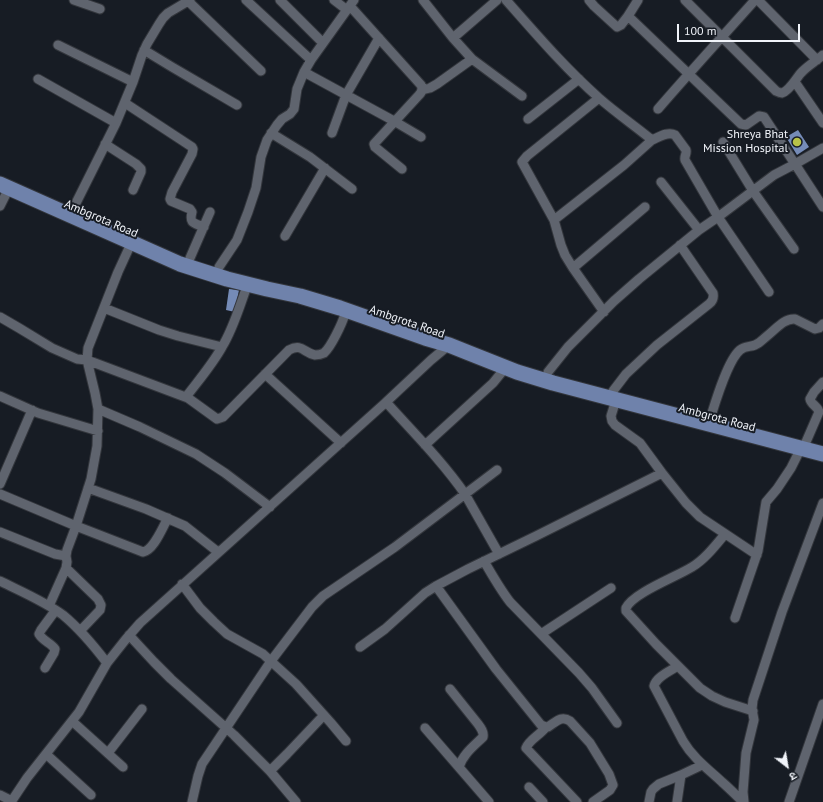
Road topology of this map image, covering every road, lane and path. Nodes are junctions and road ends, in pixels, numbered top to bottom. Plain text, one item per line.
1 (74, 0) edge
2 (246, 0) edge
3 (280, 0) edge
4 (334, 0) edge
5 (423, 0) edge
6 (498, 0) edge
7 (506, 0) edge
8 (638, 0) edge
9 (686, 0) edge
10 (757, 0) edge
11 (189, 1) edge
12 (590, 1) edge
13 (350, 5) edge
14 (100, 9) dead end
15 (628, 16) junction
16 (722, 37) junction
17 (379, 38) junction
18 (453, 38) junction
19 (323, 43) junction
20 (58, 45) dead end
21 (144, 50) junction
22 (820, 58) edge
23 (472, 59) junction
24 (311, 60) junction
25 (261, 71) dead end
26 (304, 72) junction
27 (689, 73) junction
28 (579, 79) junction
29 (38, 80) dead end
30 (133, 82) junction
31 (794, 82) junction
32 (422, 90) junction
33 (346, 94) junction
34 (522, 96) dead end
35 (600, 98) junction
36 (125, 103) junction
37 (237, 105) dead end
38 (658, 109) dead end
39 (528, 119) dead end
40 (394, 121) junction
41 (116, 123) junction
42 (823, 123) edge
43 (272, 133) junction
44 (332, 134) dead end
45 (421, 137) dead end
46 (652, 140) junction
47 (723, 142) dead end
48 (105, 144) junction
49 (823, 148) edge
50 (794, 164) junction
51 (324, 168) junction
52 (402, 169) dead end
53 (0, 175) edge
54 (661, 182) dead end
55 (2, 188) edge
56 (352, 189) dead end
57 (133, 190) dead end
58 (753, 191) junction
59 (0, 206) edge
60 (74, 207) junction
61 (645, 207) dead end
62 (823, 207) edge
63 (210, 212) dead end
64 (718, 217) junction
65 (554, 220) junction
66 (204, 227) junction
67 (699, 230) junction
68 (285, 236) dead end
69 (680, 245) junction
70 (129, 248) junction
71 (794, 249) dead end
72 (190, 258) junction
73 (219, 267) junction
74 (573, 268) junction
75 (246, 289) junction
76 (769, 292) dead end
77 (104, 308) junction
78 (604, 312) junction
79 (345, 314) junction
80 (0, 318) edge
81 (823, 324) edge
82 (222, 346) junction
83 (446, 348) junction
84 (87, 360) junction
85 (506, 367) junction
86 (548, 372) junction
87 (265, 374) junction
88 (823, 382) edge
89 (0, 396) edge
90 (614, 396) junction
91 (186, 397) junction
92 (386, 402) junction
93 (98, 409) junction
94 (32, 410) junction
95 (711, 416) junction
96 (98, 431) junction
97 (340, 443) junction
98 (425, 445) junction
99 (804, 445) junction
100 (823, 446) edge
101 (823, 454) edge
102 (496, 470) dead end
103 (662, 473) junction
104 (0, 484) edge
105 (88, 488) junction
106 (0, 494) edge
107 (465, 494) junction
108 (823, 503) edge
109 (270, 507) junction
110 (168, 518) junction
111 (76, 526) junction
112 (0, 532) edge
113 (725, 534) junction
114 (218, 552) junction
115 (499, 554) junction
116 (757, 555) junction
117 (66, 556) junction
118 (484, 561) junction
119 (66, 568) junction
120 (0, 581) edge
121 (182, 584) junction
122 (436, 586) junction
123 (611, 588) dead end
124 (52, 609) junction
125 (735, 618) dead end
126 (80, 631) junction
127 (541, 634) junction
128 (129, 635) junction
129 (360, 648) dead end
130 (271, 661) junction
131 (108, 663) junction
132 (678, 666) junction
133 (45, 668) dead end
134 (450, 689) dead end
135 (823, 704) edge
136 (142, 709) dead end
137 (753, 712) junction
138 (324, 715) junction
139 (72, 721) junction
140 (618, 723) dead end
141 (546, 727) junction
142 (226, 728) junction
143 (425, 728) dead end
144 (346, 741) dead end
145 (108, 753) junction
146 (46, 754) junction
147 (702, 764) junction
148 (123, 767) dead end
149 (458, 767) junction
150 (270, 771) junction
151 (680, 775) junction
152 (529, 787) dead end
153 (0, 795) edge
154 (91, 795) dead end
155 (12, 802) edge
156 (192, 802) edge
157 (296, 802) edge
158 (489, 802) edge
159 (543, 802) edge
160 (577, 802) edge
161 (593, 802) edge
162 (649, 802) edge
163 (677, 802) edge
164 (743, 802) edge
165 (789, 802) edge

1 - 14 street
2 - 24 street
3 - 19 street
4 - 13 street
5 - 18 street
6 - 18 street
7 - 28 street
8 - 15 street
9 - 16 street
10 - 16 street
10 - 22 street
11 - 21 street
11 - 25 street
12 - 15 street
13 - 17 street
13 - 19 street
15 - 27 street
16 - 27 street
16 - 31 street
17 - 32 street
17 - 33 street
18 - 23 street
19 - 24 street
20 - 30 street
21 - 30 street
21 - 37 street
22 - 31 street
23 - 32 street
23 - 34 street
24 - 26 street
26 - 33 street
26 - 43 street
27 - 38 street
27 - 50 street
28 - 35 street
28 - 39 street
29 - 41 street
30 - 36 street
31 - 42 street
32 - 40 street
33 - 40 street
33 - 44 street
35 - 46 street
35 - 65 street
36 - 41 street
36 - 66 street
40 - 45 street
40 - 52 street
41 - 48 street
43 - 51 street
43 - 73 street
46 - 64 street
46 - 65 street
47 - 58 street
48 - 57 street
48 - 60 street
49 - 50 street
50 - 58 street
50 - 62 street
51 - 56 street
51 - 68 street
53 - 60 main road, Ambgrota Road
54 - 67 street
55 - 59 street
55 - 70 street
55 - 83 main road
58 - 64 street
58 - 71 street
60 - 72 main road, Ambgrota Road
61 - 74 street
63 - 66 street
64 - 67 street
64 - 76 street
65 - 74 street
66 - 72 street
67 - 69 street
69 - 78 street
69 - 90 street
70 - 75 street
70 - 77 street
72 - 73 main road, Ambgrota Road
73 - 86 main road, Ambgrota Road
74 - 78 street
75 - 79 street
75 - 82 street
77 - 82 street
77 - 84 street
78 - 86 street
79 - 83 street
79 - 87 street
80 - 84 street
81 - 95 street
82 - 91 street
83 - 85 main road
83 - 92 street
84 - 91 street
84 - 93 street
85 - 90 main road
85 - 98 street
86 - 90 main road, Ambgrota Road
87 - 91 street
87 - 97 street
88 - 99 street
89 - 94 street
90 - 95 main road, Ambgrota Road
90 - 99 main road
90 - 103 street
92 - 97 street
92 - 98 street
93 - 96 street
93 - 109 street
94 - 96 street
94 - 104 street
95 - 99 main road, Ambgrota Road
96 - 105 street
97 - 109 street
98 - 107 street
99 - 100 main road, Ambgrota Road
99 - 101 main road
99 - 116 street
102 - 107 street
103 - 113 street
103 - 115 street
105 - 110 street
105 - 111 street
106 - 111 street
107 - 115 street
107 - 130 street
108 - 137 street
109 - 114 street
110 - 111 street
110 - 114 street
111 - 117 street
112 - 117 street
113 - 116 street
113 - 132 street
114 - 121 street
115 - 118 street
116 - 125 street
117 - 119 street
118 - 122 street
118 - 127 street
119 - 124 street
119 - 126 street
120 - 124 street
121 - 128 street
121 - 130 street
122 - 129 street
122 - 141 street
123 - 127 street
124 - 126 street
124 - 133 street
126 - 131 street
127 - 140 street
128 - 131 street
128 - 142 street
130 - 138 street
130 - 142 street
131 - 139 street
132 - 137 street
132 - 147 street
134 - 149 street
135 - 165 street
136 - 145 street
137 - 164 street
138 - 144 street
138 - 150 street
139 - 145 street
139 - 146 street
141 - 160 street
141 - 161 street
142 - 150 street
142 - 156 street
143 - 149 street
145 - 148 street
146 - 154 street
146 - 155 street
147 - 151 street
147 - 164 street
149 - 158 street
150 - 157 street
151 - 162 street
151 - 163 street
152 - 159 street
153 - 155 street

